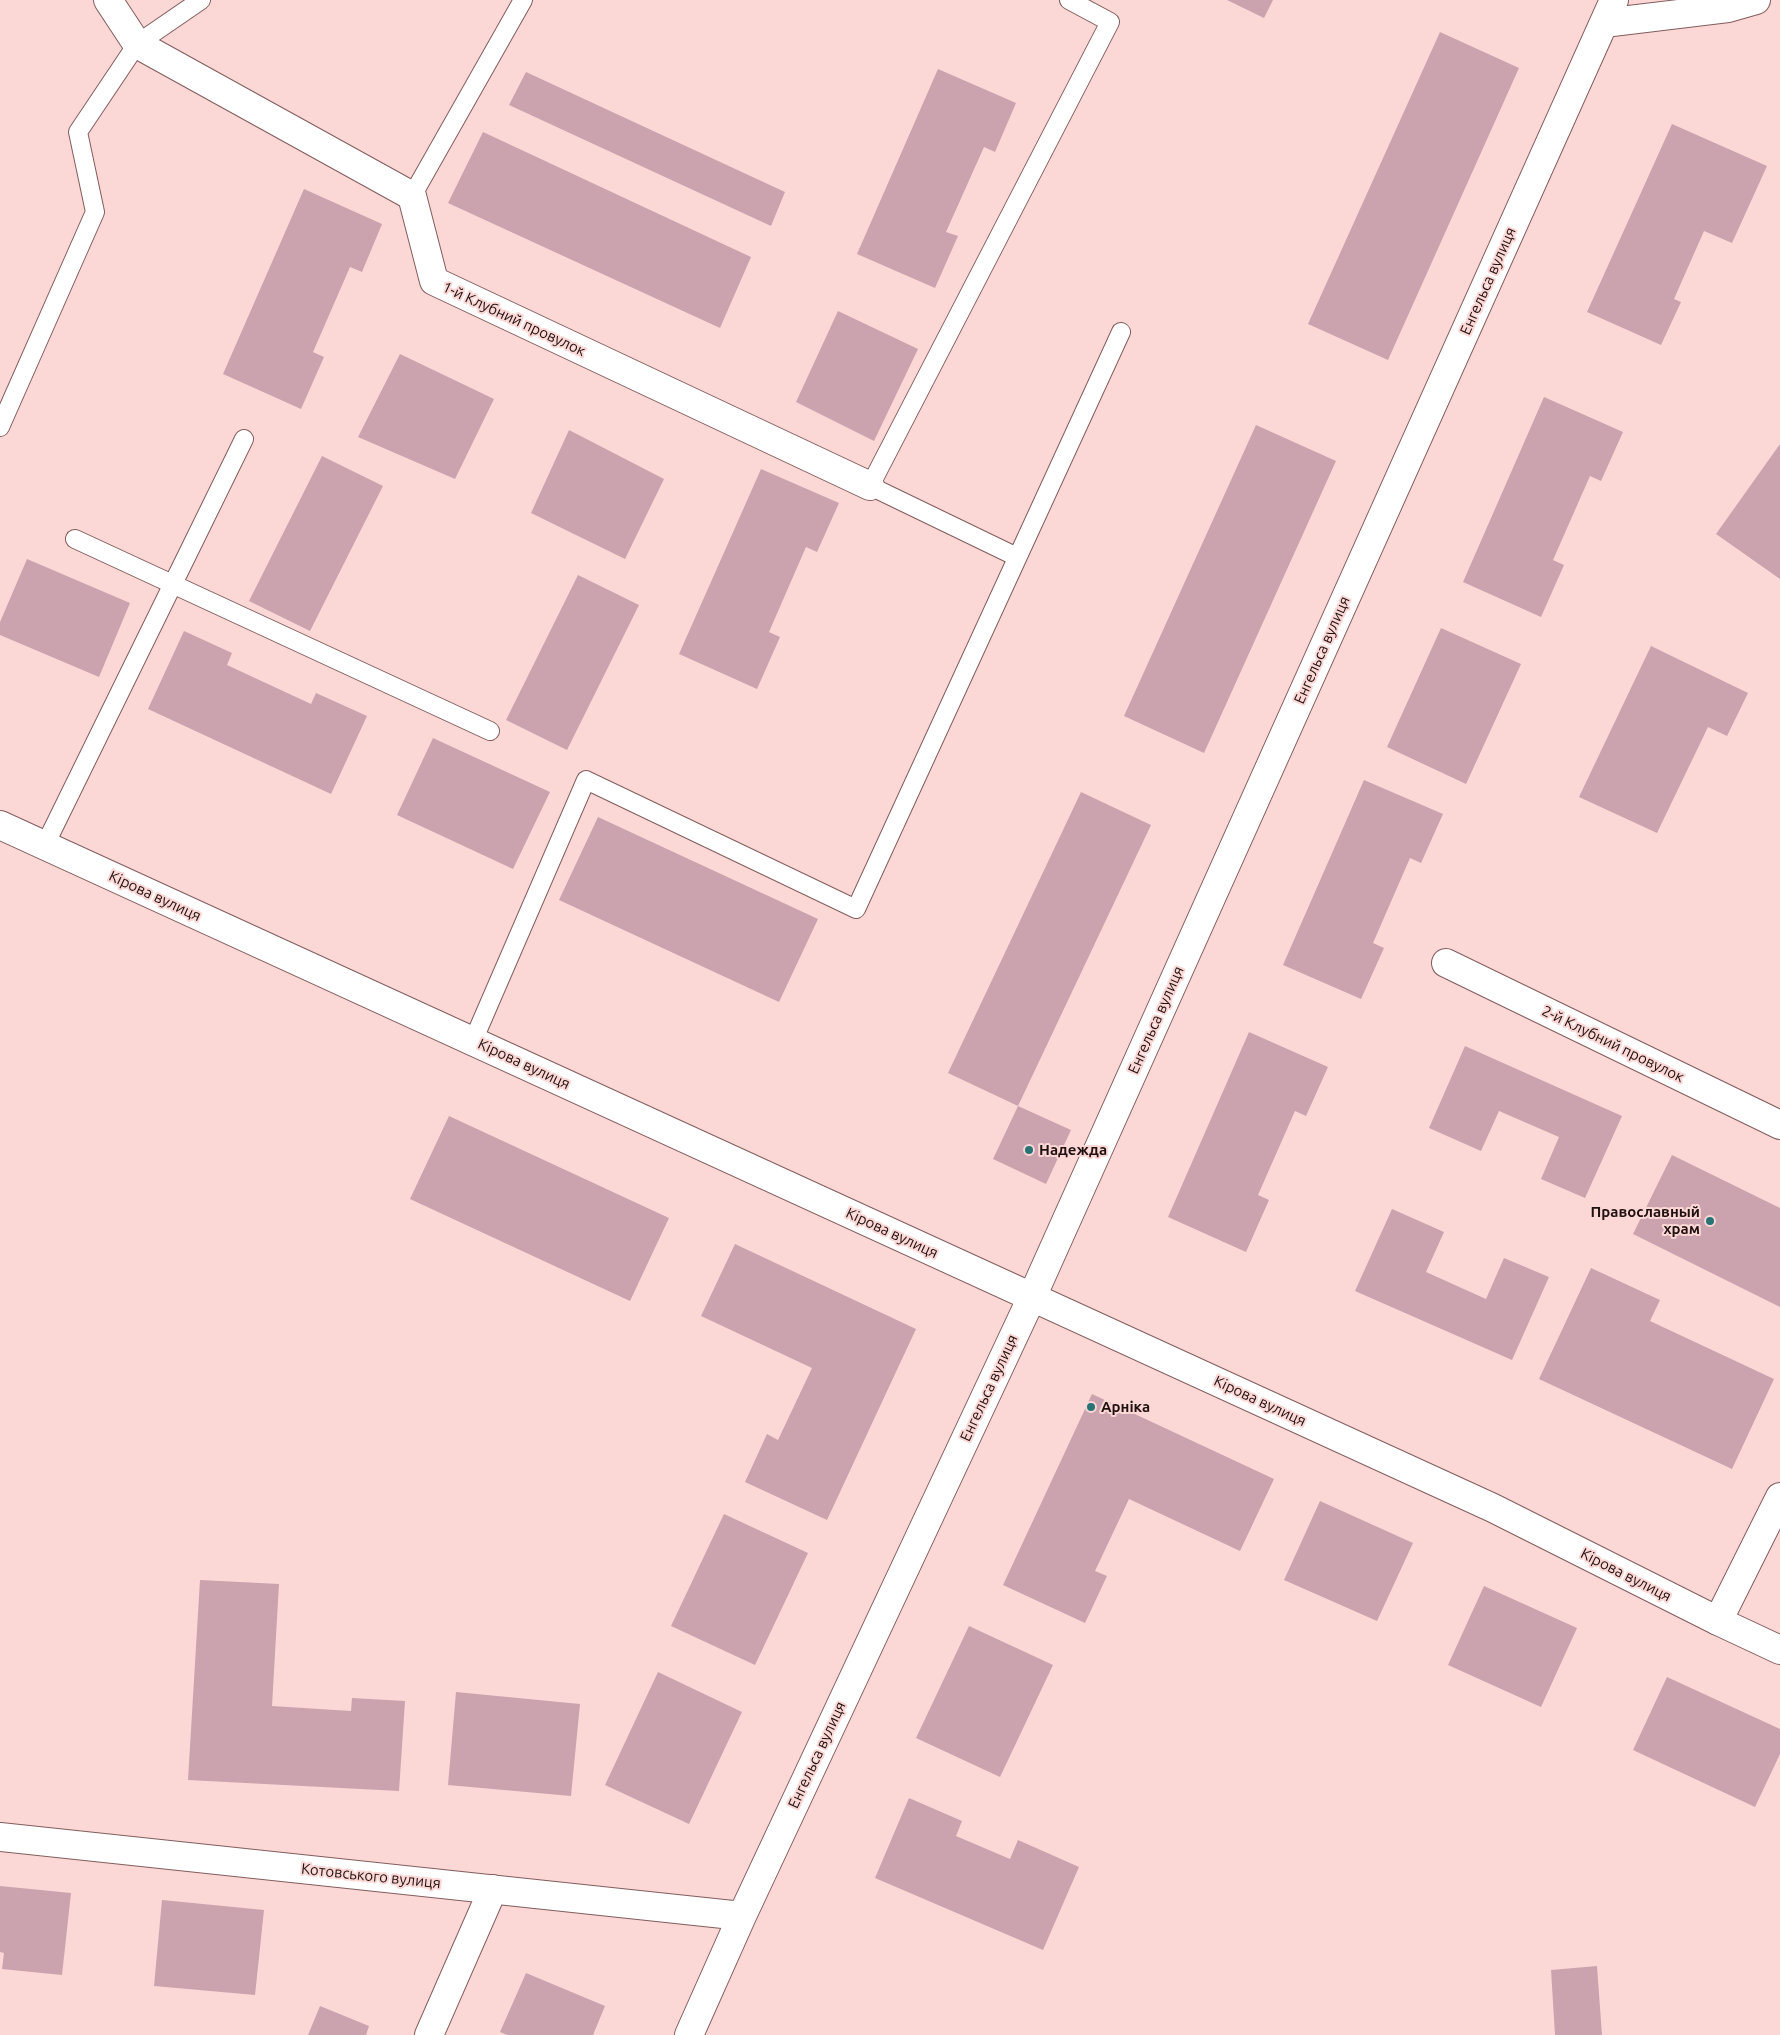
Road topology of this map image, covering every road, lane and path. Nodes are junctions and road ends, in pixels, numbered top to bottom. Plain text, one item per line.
1 (108, 0) edge
2 (201, 0) edge
3 (523, 0) edge
4 (1069, 0) edge
5 (1756, 0) edge
6 (1609, 11) edge
7 (137, 44) junction
8 (412, 196) junction
9 (1120, 332) dead end
10 (0, 427) edge
11 (244, 439) dead end
12 (870, 486) junction
13 (75, 538) dead end
14 (1017, 557) junction
15 (173, 584) junction
16 (490, 730) dead end
17 (0, 824) edge
18 (45, 845) junction
19 (1446, 963) dead end
20 (473, 1041) junction
21 (1780, 1125) edge
22 (1032, 1297) junction
23 (1780, 1497) edge
24 (1718, 1621) junction
25 (1780, 1650) edge
26 (0, 1836) edge
27 (493, 1889) junction
28 (742, 1916) junction
29 (429, 2035) edge
30 (689, 2035) edge

1 - 7 street
2 - 7 lane
3 - 8 lane
4 - 12 lane
5 - 6 street
6 - 22 street, Енгельса вулиця
7 - 8 street
7 - 10 lane
8 - 12 street, 1-й Клубний провулок
9 - 14 lane
11 - 15 lane
12 - 14 lane
13 - 15 lane
14 - 20 lane
15 - 16 lane
15 - 18 lane
17 - 18 street, Кірова вулиця
18 - 20 street, Кірова вулиця
19 - 21 street, 2-й Клубний провулок
20 - 22 street, Кірова вулиця
22 - 24 street, Кірова вулиця
22 - 28 street, Енгельса вулиця
23 - 24 street
24 - 25 street, Кірова вулиця
26 - 27 street, Котовського вулиця
27 - 28 street, Котовського вулиця
27 - 29 street
28 - 30 street, Енгельса вулиця

